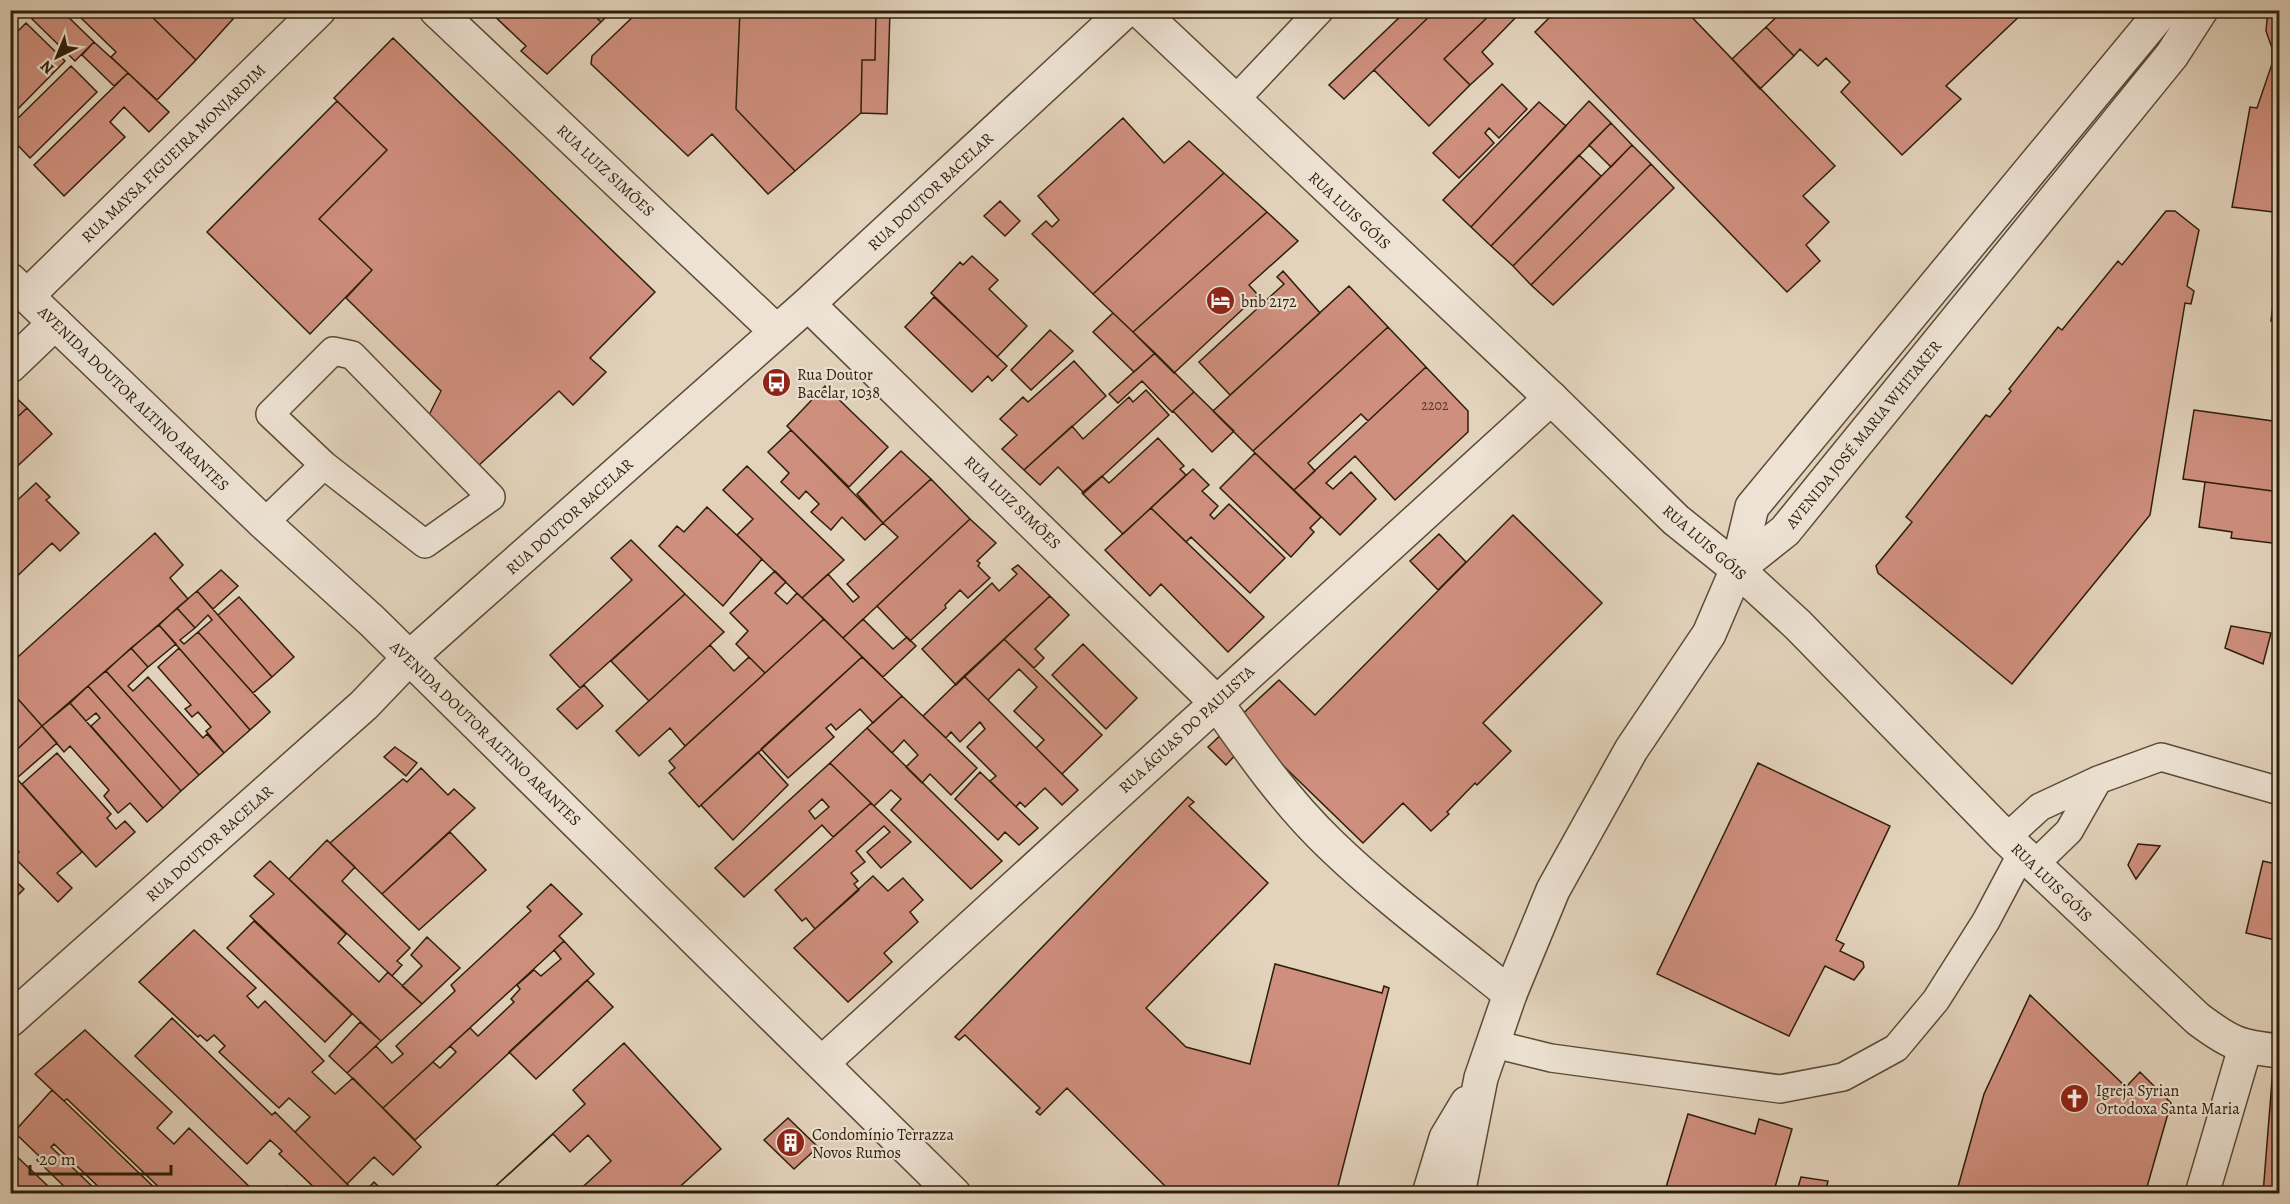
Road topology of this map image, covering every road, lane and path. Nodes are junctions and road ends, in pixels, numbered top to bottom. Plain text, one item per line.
1 (319, 10) edge
2 (436, 10) edge
3 (1126, 10) edge
4 (1139, 10) edge
5 (1320, 10) edge
6 (2163, 10) edge
7 (2201, 10) edge
8 (1234, 101) junction
9 (19, 288) edge
10 (808, 304) junction
11 (55, 323) junction
12 (776, 331) junction
13 (10, 366) edge
14 (1551, 398) junction
15 (324, 465) junction
16 (264, 523) junction
17 (1737, 569) junction
18 (410, 658) junction
19 (1216, 702) junction
20 (2098, 780) junction
21 (2280, 791) edge
22 (2021, 852) junction
23 (1510, 994) junction
24 (10, 1020) edge
25 (1494, 1044) junction
26 (2244, 1048) junction
27 (2280, 1051) edge
28 (823, 1062) junction
29 (1481, 1078) junction
30 (954, 1194) edge
31 (1429, 1194) edge
32 (1458, 1194) edge
33 (2202, 1194) edge

1 - 9 street, RUA MAYSA FIGUEIRA MONJARDIM
2 - 12 street, RUA LUIZ SIMÕES
3 - 10 street, RUA DOUTOR BACELAR
4 - 8 street, RUA LUIS GÓIS
5 - 8 lane
6 - 17 street
7 - 17 street, AVENIDA JOSÉ MARIA WHITAKER
8 - 14 street, RUA LUIS GÓIS
9 - 11 street, AVENIDA DOUTOR ALTINO ARANTES
10 - 12 street, RUA DOUTOR BACELAR
10 - 19 street, RUA LUIZ SIMÕES
11 - 13 street
11 - 16 street, AVENIDA DOUTOR ALTINO ARANTES
12 - 18 street, RUA DOUTOR BACELAR
14 - 17 street, RUA LUIS GÓIS
14 - 19 street, RUA ÁGUAS DO PAULISTA
15 - 15 lane
15 - 16 lane
16 - 18 street, AVENIDA DOUTOR ALTINO ARANTES
17 - 22 street, RUA LUIS GÓIS
17 - 23 street, AVENIDA JOSÉ MARIA WHITAKER
18 - 24 street, RUA DOUTOR BACELAR
18 - 28 street, AVENIDA DOUTOR ALTINO ARANTES
19 - 23 street, RUA LUIZ SIMÕES
19 - 28 street, RUA ÁGUAS DO PAULISTA
20 - 21 lane
20 - 22 lane
20 - 22 lane
22 - 25 lane
22 - 26 street, RUA LUIS GÓIS
23 - 25 street, AVENIDA JOSÉ MARIA WHITAKER
25 - 29 street, AVENIDA JOSÉ MARIA WHITAKER
26 - 27 street, RUA LUIS GÓIS
26 - 33 street
28 - 30 street, AVENIDA DOUTOR ALTINO ARANTES
29 - 31 street, AVENIDA JOSÉ MARIA WHITAKER
29 - 32 street, AVENIDA JOSÉ MARIA WHITAKER

